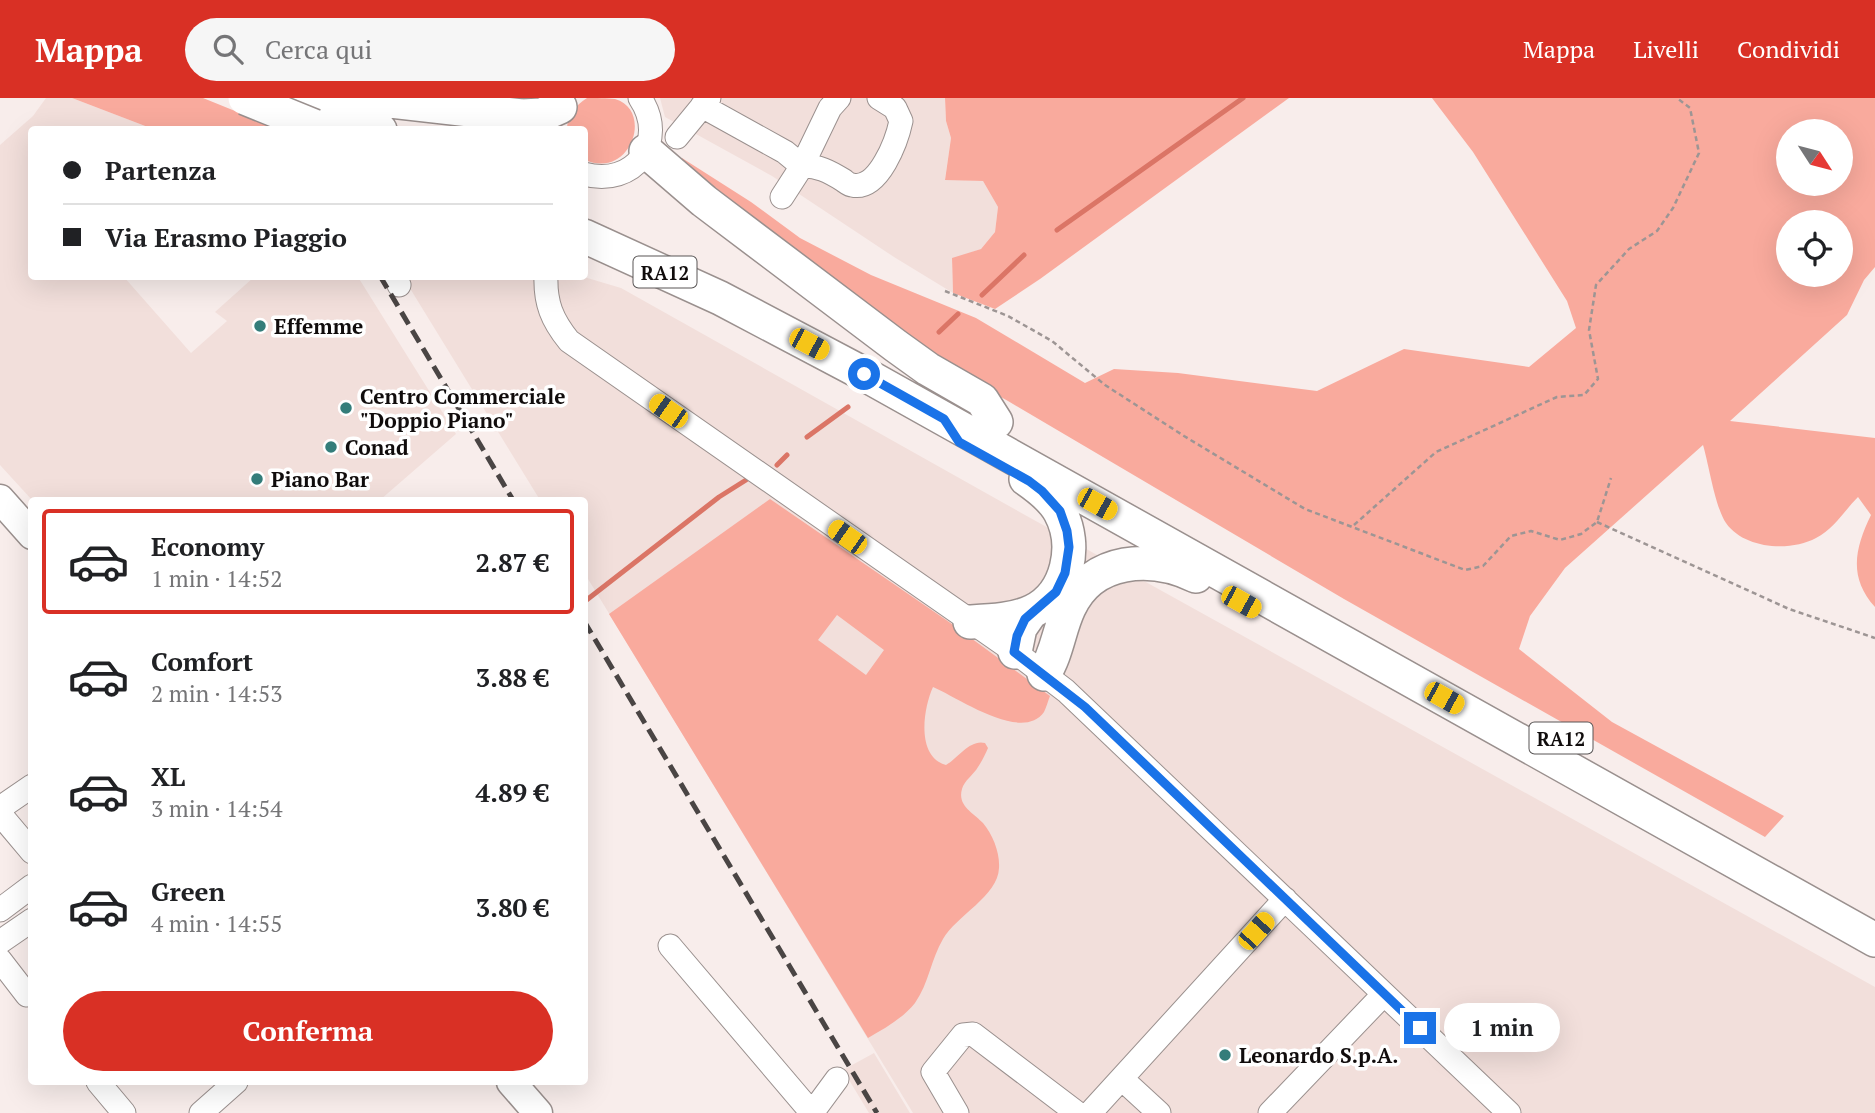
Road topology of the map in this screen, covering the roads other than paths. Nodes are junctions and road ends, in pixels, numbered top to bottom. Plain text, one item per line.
1 (245, 98) edge
2 (284, 98) edge
3 (364, 98) edge
4 (640, 98) edge
5 (839, 98) edge
6 (878, 98) edge
7 (706, 102) edge
8 (560, 112) edge
9 (313, 117) edge
10 (359, 126) edge
11 (677, 137) dead end
12 (646, 151) junction
13 (802, 166) junction
14 (595, 176) edge
15 (782, 197) dead end
16 (588, 217) edge
17 (605, 236) edge
18 (546, 280) edge
19 (944, 419) junction
20 (996, 422) junction
21 (0, 499) edge
22 (28, 530) edge
23 (1287, 610) junction
24 (1031, 612) junction
25 (970, 622) junction
26 (1014, 652) junction
27 (1044, 674) junction
28 (28, 789) edge
29 (2, 808) edge
30 (28, 829) edge
31 (28, 846) edge
32 (28, 889) edge
33 (1285, 899) junction
34 (0, 910) edge
35 (1875, 915) edge
36 (28, 923) edge
37 (1875, 940) edge
38 (0, 942) edge
39 (670, 946) dead end
40 (0, 960) edge
41 (1384, 993) junction
42 (27, 995) dead end
43 (837, 1079) dead end
44 (1122, 1079) junction
45 (101, 1085) edge
46 (233, 1085) edge
47 (514, 1085) edge
48 (124, 1113) edge
49 (201, 1113) edge
50 (538, 1113) edge
51 (812, 1113) edge
52 (957, 1113) edge
53 (1077, 1113) edge
54 (1090, 1113) edge
55 (1159, 1113) edge
56 (1270, 1113) edge
57 (1509, 1113) edge

1 - 9 highway, bridge
2 - 9 street
3 - 8 highway
4 - 12 street
5 - 13 street
6 - 13 street
7 - 11 street
7 - 13 street
9 - 10 highway
12 - 14 street
12 - 20 highway
13 - 15 street
16 - 17 highway, RA12
17 - 19 highway, RA12
17 - 20 highway, RA12
18 - 25 street
19 - 23 highway, RA12
19 - 24 highway
20 - 35 highway, RA12
21 - 22 main road
23 - 27 highway
23 - 37 highway, RA12
24 - 25 highway
24 - 26 highway
25 - 26 street
26 - 27 street
27 - 33 street
28 - 29 street
29 - 30 street
29 - 31 street
32 - 34 street
33 - 41 street
33 - 44 street
36 - 38 street
39 - 51 street
40 - 42 street
41 - 56 street
41 - 57 street
43 - 51 street
44 - 54 street
44 - 55 street
45 - 48 street
46 - 49 street
47 - 50 main road
52 - 53 street

